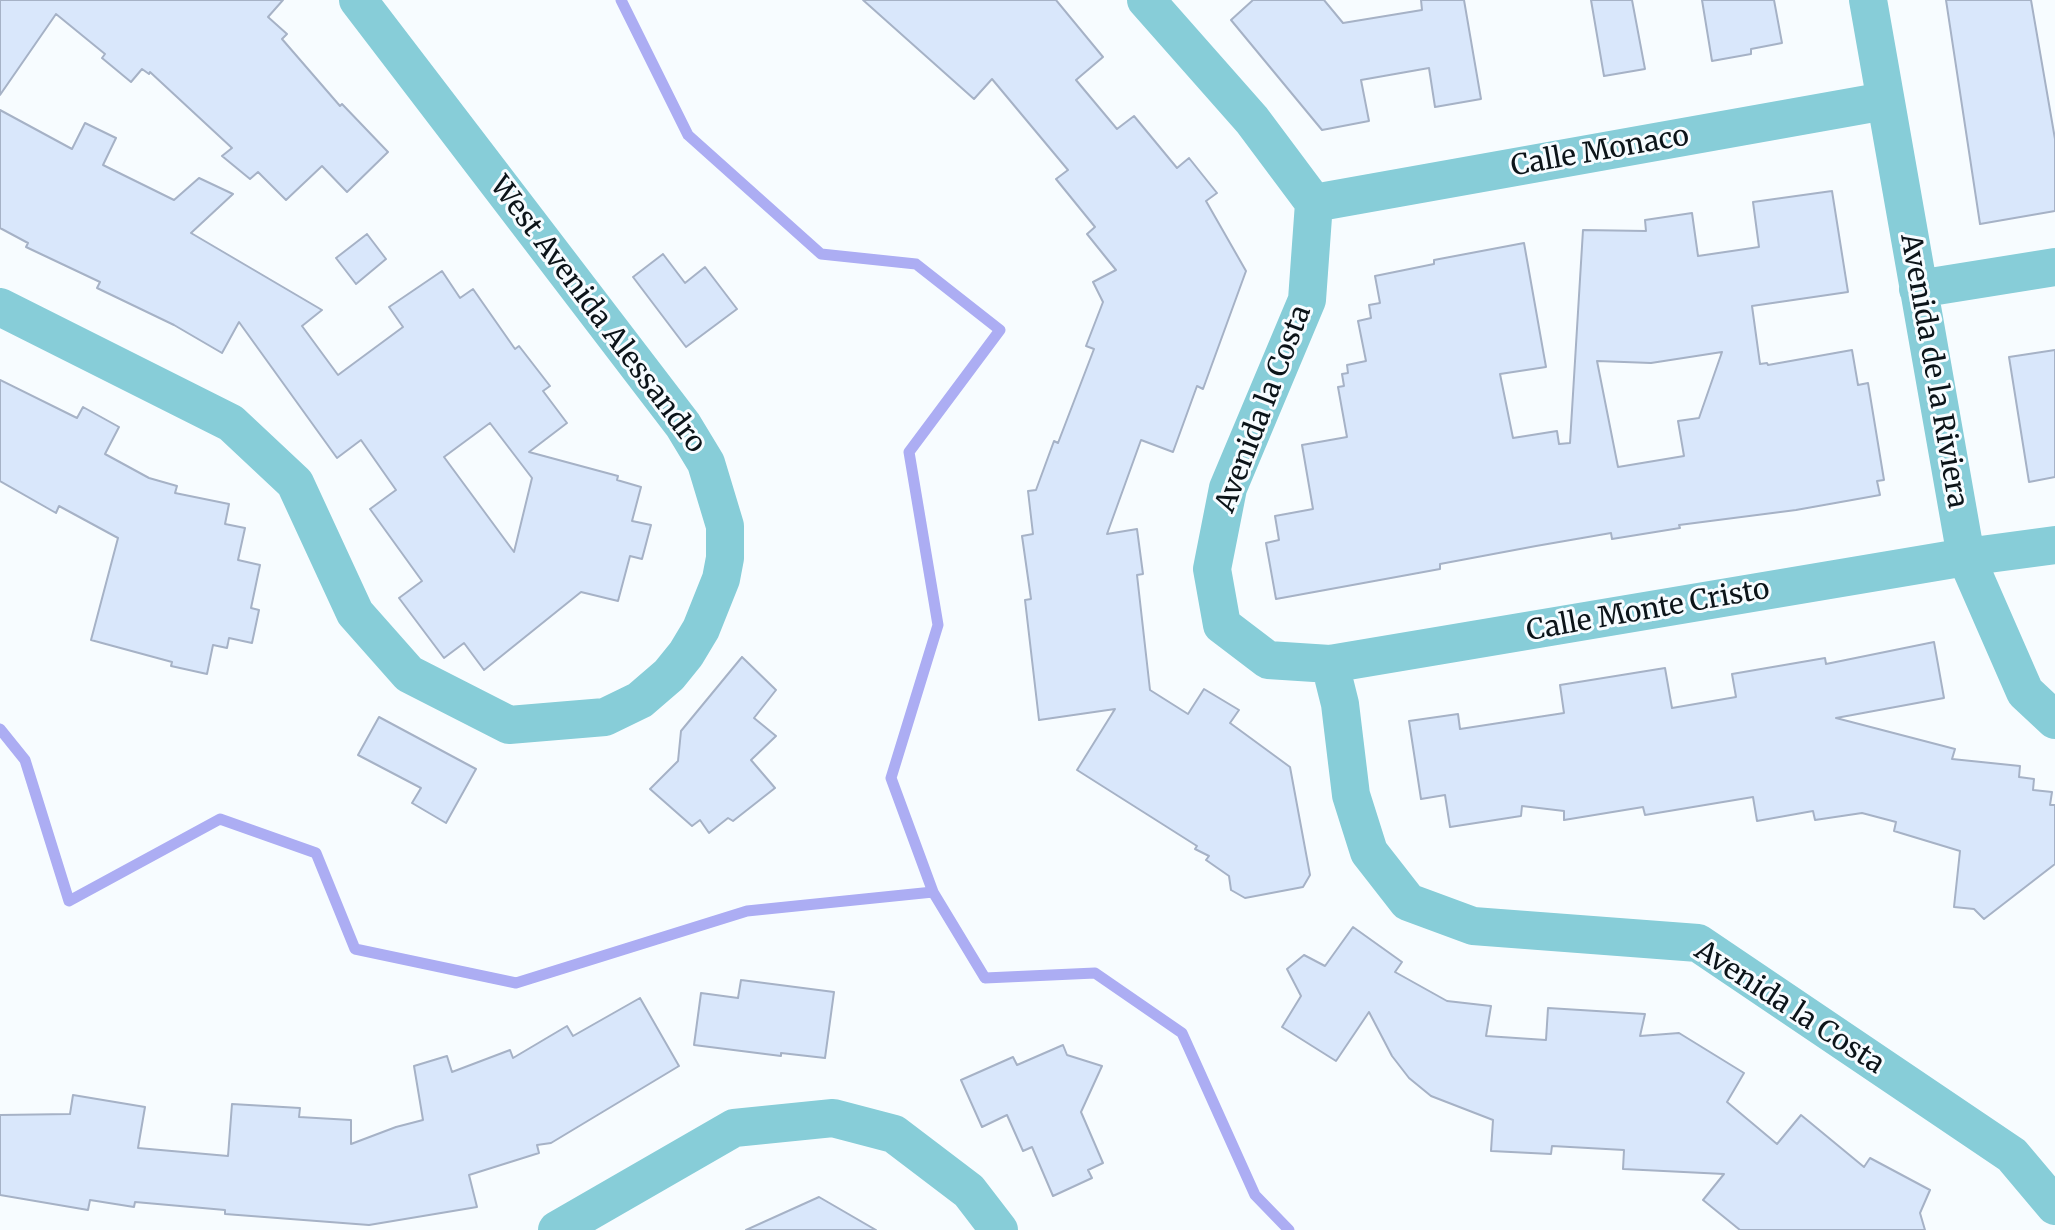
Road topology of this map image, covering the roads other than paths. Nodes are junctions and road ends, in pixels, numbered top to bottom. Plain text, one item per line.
1 (358, 0) edge
2 (1146, 0) edge
3 (1868, 0) edge
4 (1885, 101) junction
5 (1314, 203) junction
6 (2055, 267) edge
7 (1918, 289) junction
8 (0, 307) edge
9 (2055, 545) edge
10 (1966, 557) junction
11 (1330, 664) junction
12 (2055, 720) edge
13 (2055, 1206) edge
14 (557, 1230) edge
15 (999, 1230) edge

1 - 8 street, West Avenida Alessandro
2 - 5 street
3 - 4 street, Avenida de la Riviera
4 - 5 street, Calle Monaco
4 - 7 street, Avenida de la Riviera
5 - 11 street, Avenida la Costa
6 - 7 street
7 - 10 street, Avenida de la Riviera
9 - 10 street, Calle Monte Cristo
10 - 11 street, Calle Monte Cristo
10 - 12 street, Avenida de la Riviera
11 - 13 street, Avenida la Costa
14 - 15 street

